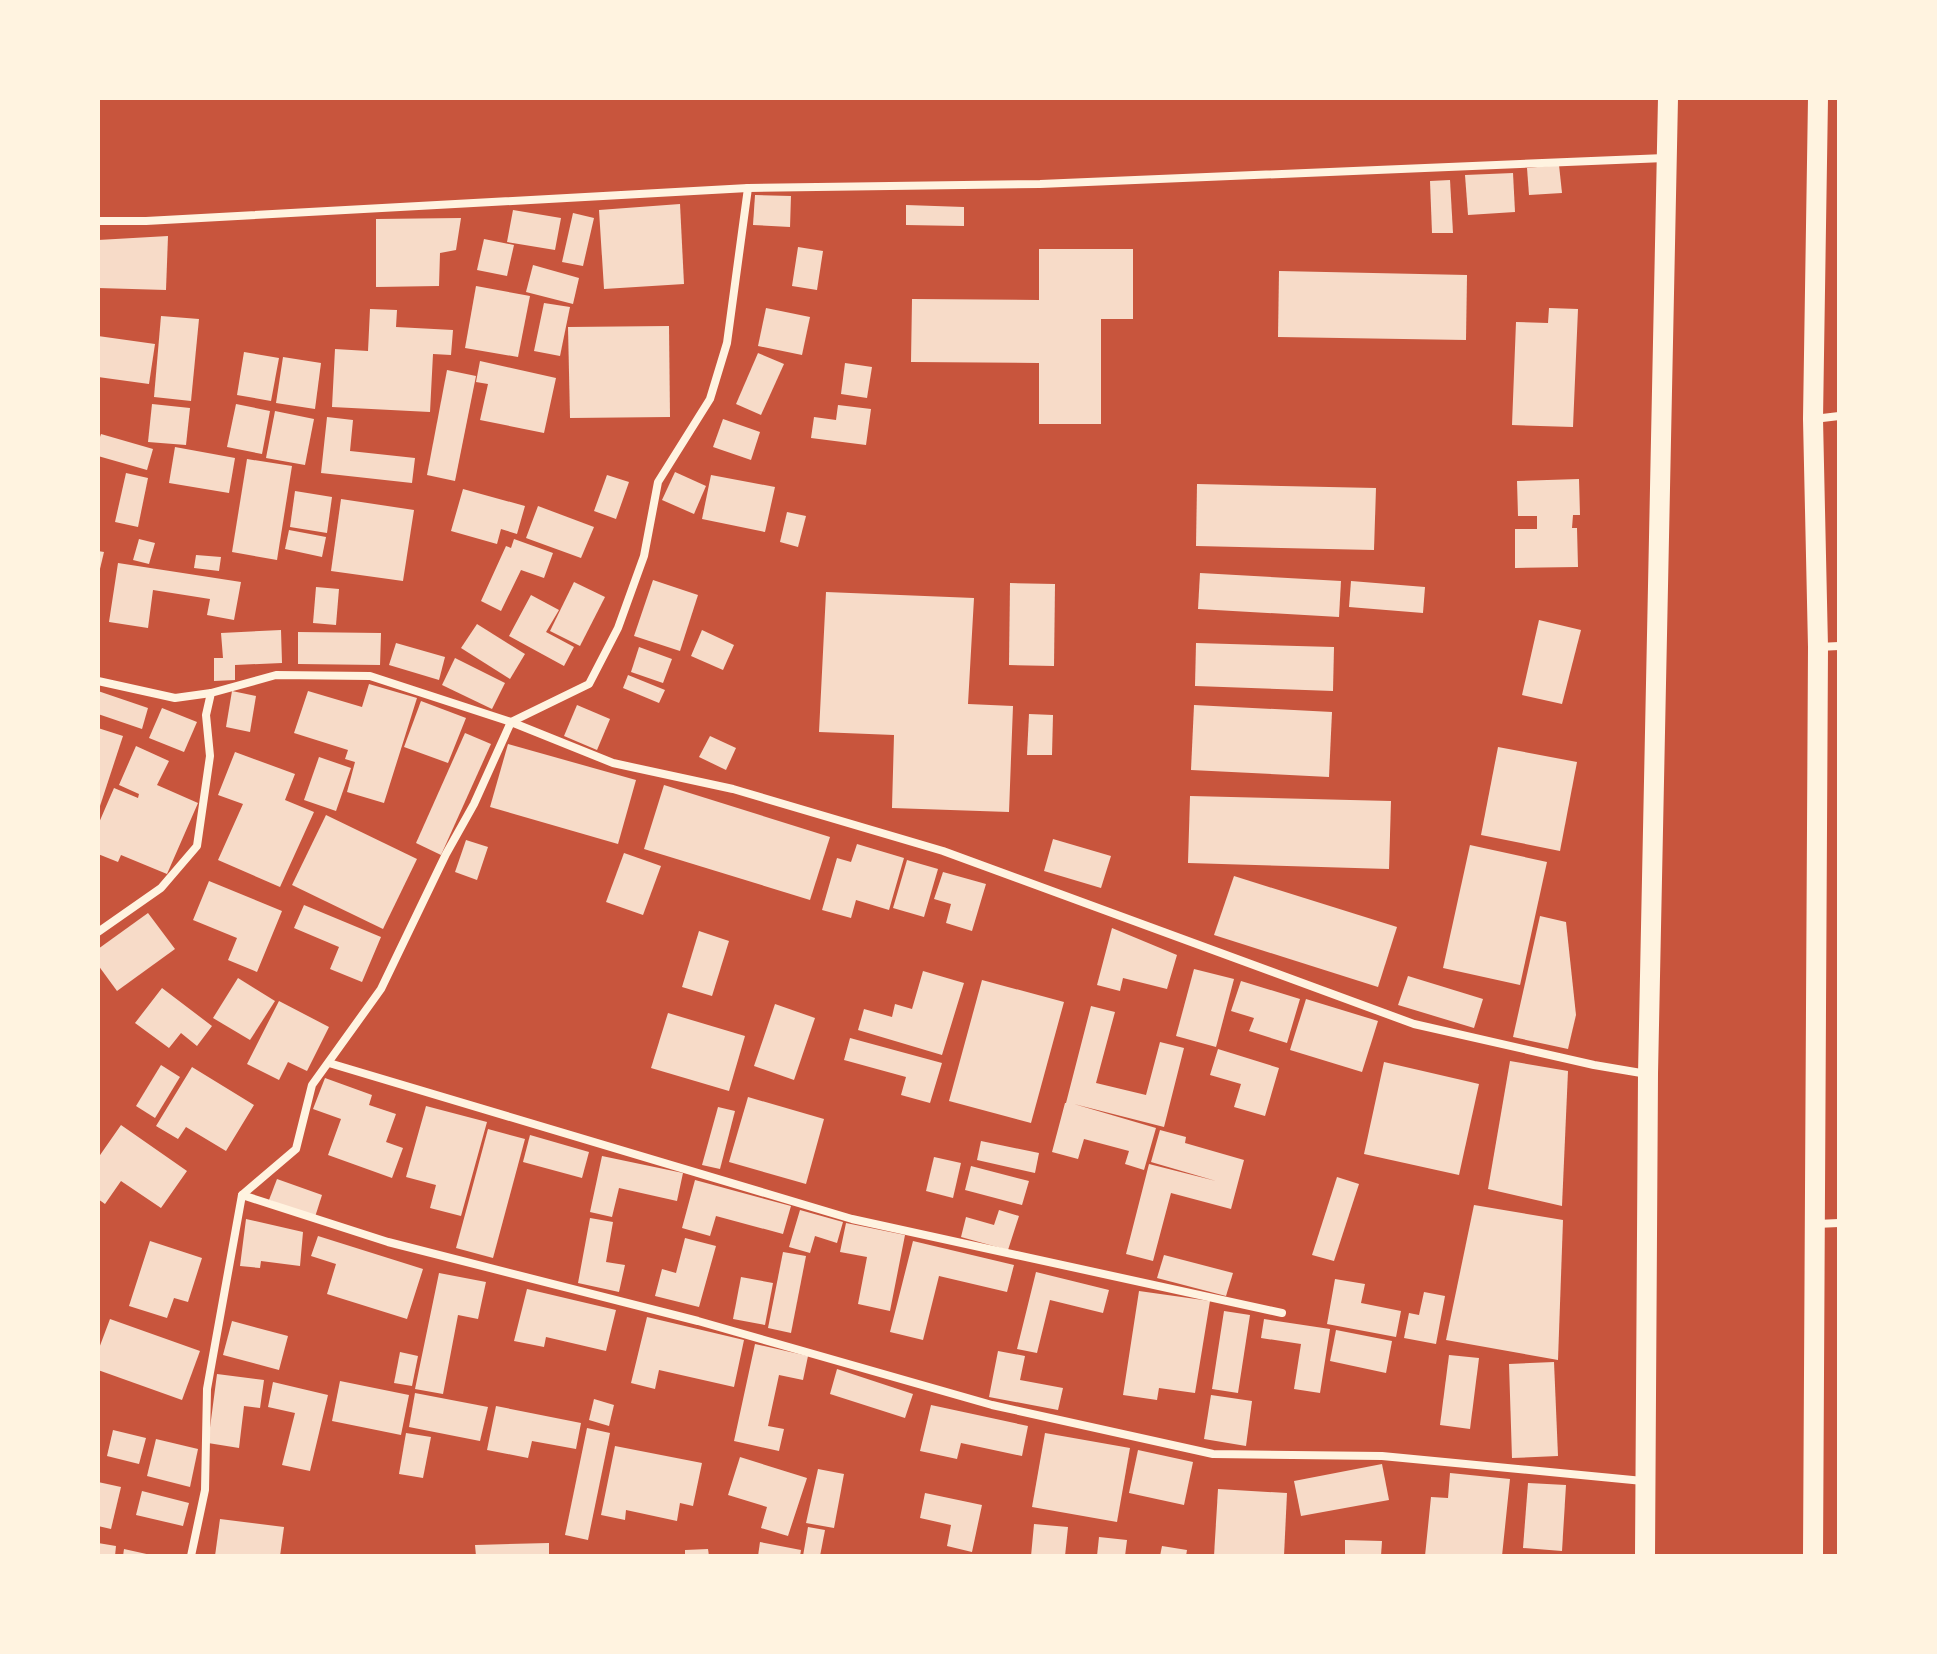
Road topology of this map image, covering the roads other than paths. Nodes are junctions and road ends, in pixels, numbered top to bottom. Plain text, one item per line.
1 (1668, 98) edge
2 (1818, 98) edge
3 (1666, 158) junction
4 (748, 188) junction
5 (98, 221) edge
6 (1839, 416) edge
7 (1813, 419) junction
8 (1839, 646) edge
9 (1818, 647) junction
10 (98, 681) edge
11 (211, 693) junction
12 (511, 722) junction
13 (98, 932) edge
14 (329, 1063) junction
15 (1648, 1074) junction
16 (242, 1195) junction
17 (1839, 1223) edge
18 (1814, 1224) junction
19 (1282, 1313) dead end
20 (1644, 1481) junction
21 (191, 1556) edge
22 (1645, 1556) edge
23 (1813, 1556) edge

1 - 3 main road
2 - 7 main road
3 - 4 street
3 - 15 main road
4 - 5 street
4 - 12 street
6 - 7 street
7 - 9 main road
8 - 9 street
9 - 18 main road
10 - 11 street
11 - 12 street
11 - 13 street
12 - 14 street
12 - 15 street
14 - 16 street
14 - 19 street
15 - 20 main road
16 - 20 street
16 - 21 street
17 - 18 street
18 - 23 main road
20 - 22 main road

